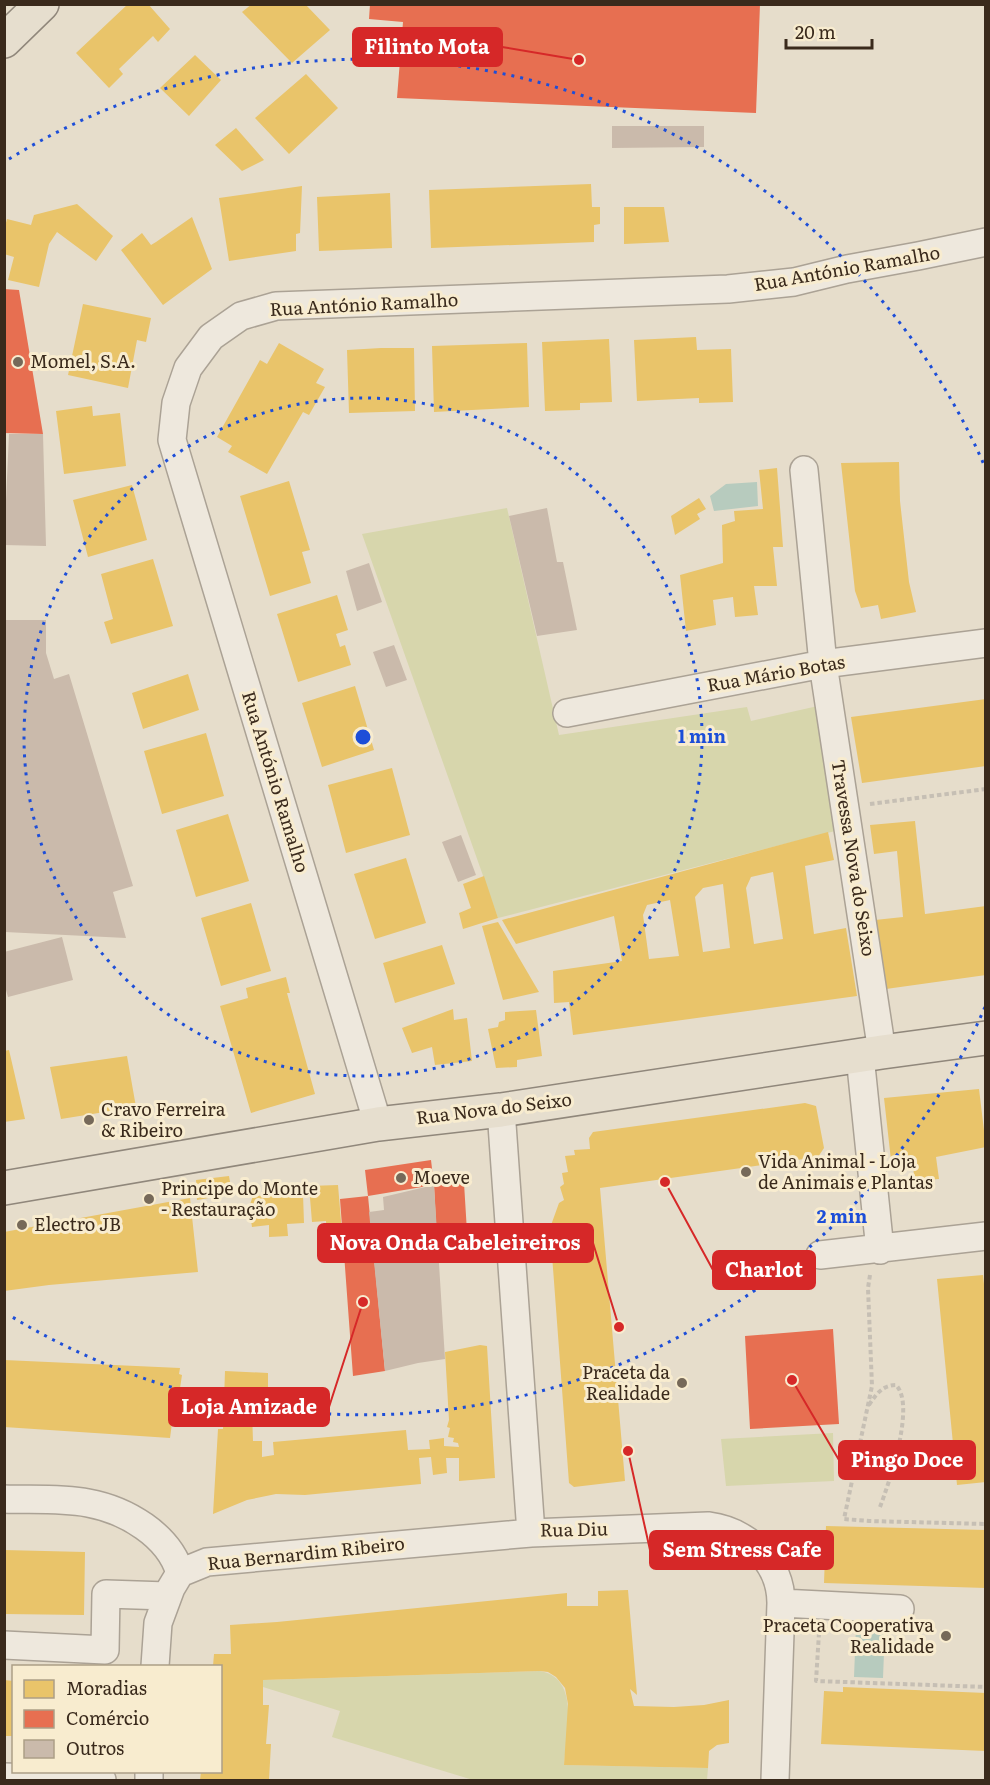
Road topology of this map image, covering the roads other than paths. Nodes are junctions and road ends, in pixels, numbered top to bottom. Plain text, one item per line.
1 (42, 4) edge
2 (4, 40) edge
3 (986, 242) edge
4 (804, 470) dead end
5 (986, 644) edge
6 (823, 664) junction
7 (567, 713) dead end
8 (986, 1038) edge
9 (871, 1054) junction
10 (501, 1110) junction
11 (378, 1124) junction
12 (4, 1188) edge
13 (986, 1236) edge
14 (880, 1250) junction
15 (820, 1256) dead end
16 (4, 1499) edge
17 (531, 1533) junction
18 (180, 1573) junction
19 (167, 1596) junction
20 (781, 1603) junction
21 (900, 1609) dead end
22 (4, 1645) edge
23 (155, 1665) edge
24 (4, 1777) edge
25 (102, 1780) edge
26 (775, 1780) edge

1 - 2 main road
3 - 11 street, Rua António Ramalho
4 - 6 street, Travessa Nova do Seixo
5 - 6 street, Rua Mário Botas
6 - 7 street, Rua Mário Botas
6 - 9 street, Travessa Nova do Seixo
8 - 9 main road, Rua Nova do Seixo
9 - 10 main road, Rua Nova do Seixo
9 - 14 street, Travessa Nova do Seixo
10 - 11 main road, Rua Nova do Seixo
10 - 17 street, Rua Diu
11 - 12 main road, Rua Nova do Seixo
13 - 14 street
14 - 15 street
16 - 18 street
17 - 18 street, Rua Bernardim Ribeiro
17 - 20 street, Rua Diu
18 - 19 street
19 - 22 street
19 - 23 street
20 - 21 street
20 - 26 street, Rua Diu
24 - 25 street

